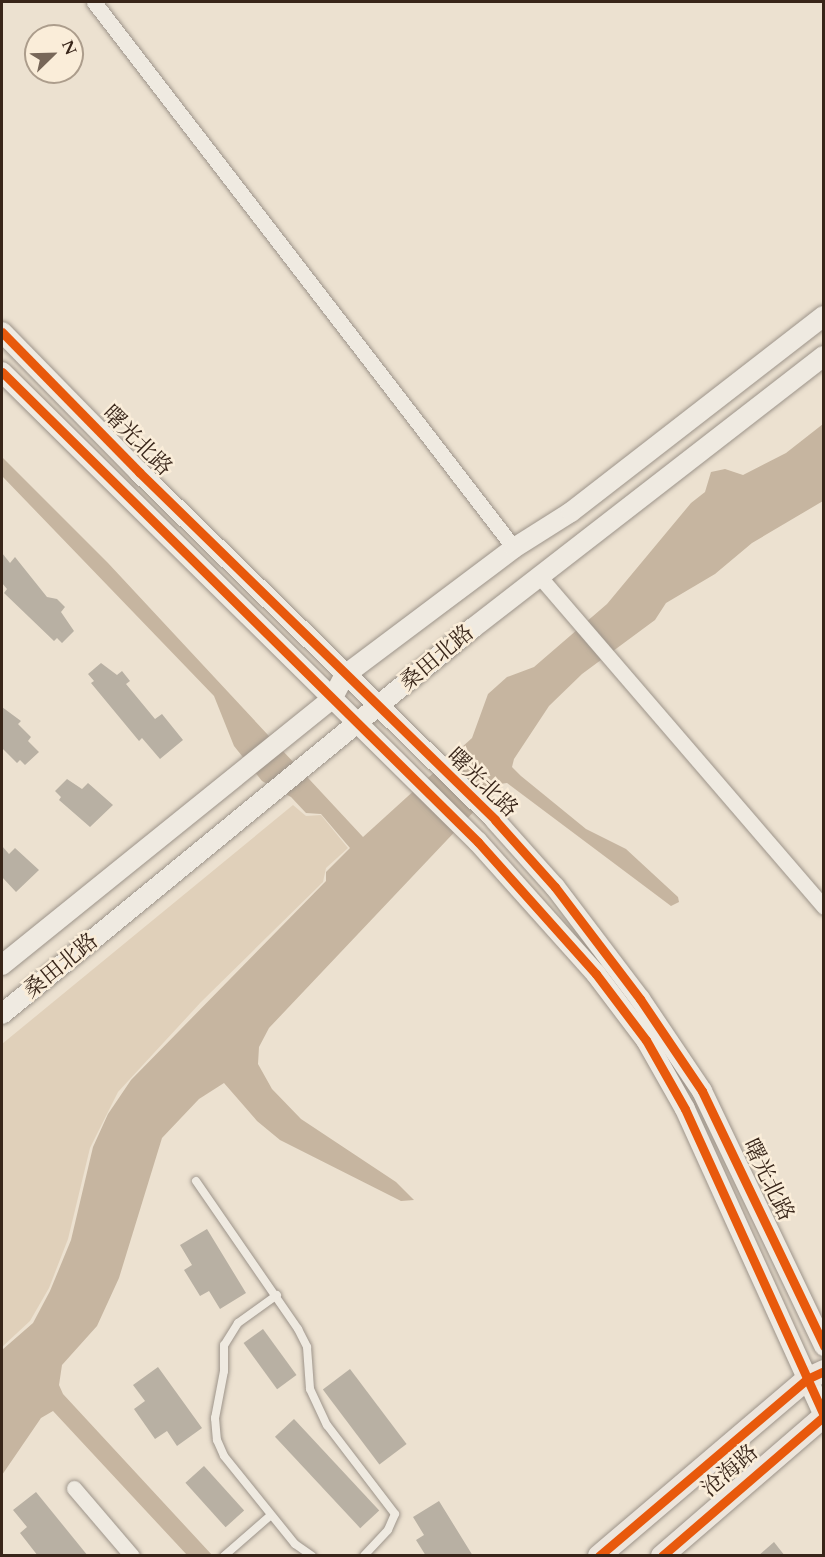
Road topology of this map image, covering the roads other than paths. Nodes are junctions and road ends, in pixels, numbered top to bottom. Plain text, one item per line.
1 (94, 2) edge
2 (824, 316) edge
3 (2, 332) edge
4 (824, 356) edge
5 (2, 372) edge
6 (514, 548) junction
7 (540, 577) junction
8 (345, 675) junction
9 (332, 699) junction
10 (378, 708) junction
11 (359, 725) junction
12 (824, 907) edge
13 (2, 965) edge
14 (2, 1014) edge
15 (196, 1181) dead end
16 (277, 1296) junction
17 (824, 1346) edge
18 (815, 1375) edge
19 (824, 1416) edge
20 (74, 1488) dead end
21 (271, 1515) junction
22 (132, 1556) edge
23 (224, 1556) edge
24 (312, 1556) edge
25 (364, 1556) edge
26 (599, 1556) edge
27 (662, 1556) edge

1 - 6 street
2 - 6 main road, 桑田北路
3 - 8 main road, 曙光北路
4 - 7 main road, 桑田北路
5 - 9 main road, 曙光北路
6 - 8 main road, 桑田北路
7 - 10 main road, 桑田北路
7 - 12 street
8 - 9 main road, 桑田北路
8 - 10 main road, 曙光北路
9 - 11 main road, 曙光北路
9 - 13 main road, 桑田北路
10 - 11 main road, 桑田北路
10 - 17 main road, 曙光北路
11 - 14 main road, 桑田北路
11 - 18 main road, 曙光北路
15 - 16 lane
16 - 21 lane
16 - 25 lane
18 - 19 main road, 曙光北路
18 - 26 main road
19 - 27 main road, 沧海路
20 - 22 street
21 - 23 lane
21 - 24 lane

